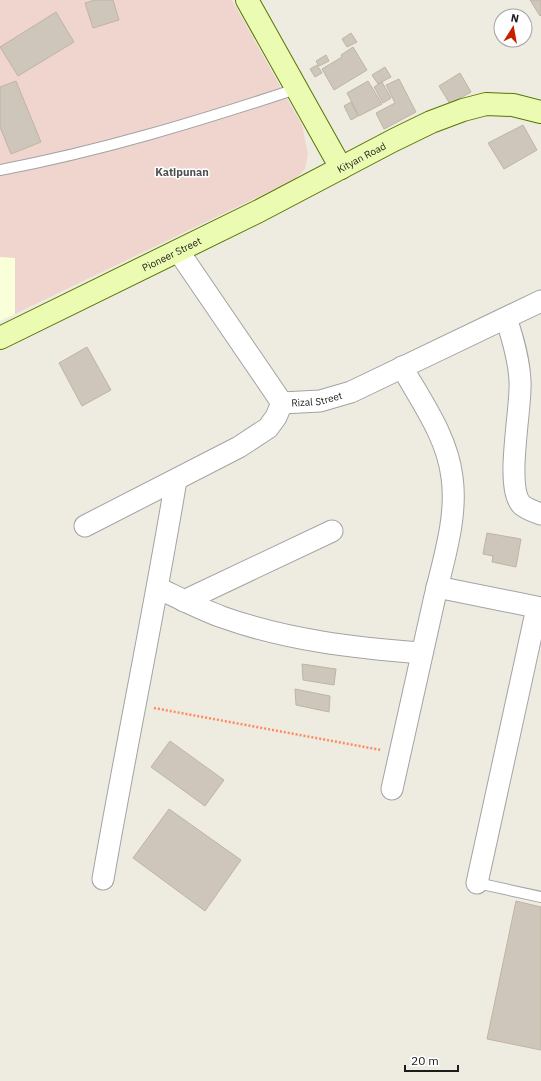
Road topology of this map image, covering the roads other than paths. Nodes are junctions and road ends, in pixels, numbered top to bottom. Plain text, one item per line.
1 (247, 0) edge
2 (296, 88) junction
3 (541, 112) edge
4 (341, 168) junction
5 (0, 170) edge
6 (179, 252) junction
7 (541, 301) edge
8 (506, 318) junction
9 (0, 338) edge
10 (402, 367) junction
11 (282, 403) junction
12 (176, 480) junction
13 (541, 514) edge
14 (85, 526) dead end
15 (332, 531) dead end
16 (437, 587) junction
17 (158, 588) junction
18 (184, 601) junction
19 (539, 608) edge
20 (422, 653) junction
21 (392, 789) dead end
22 (103, 879) dead end
23 (477, 883) joint
24 (541, 897) edge

1 - 2 street, Kityan Road
2 - 4 street, Kityan Road
2 - 5 lane
3 - 4 street, Kityan Road
4 - 6 street, Pioneer Street
6 - 9 street, Pioneer Street
6 - 11 street
7 - 8 street, Rizal Street
8 - 10 street, Rizal Street
8 - 13 street
10 - 11 street, Rizal Street
10 - 16 street
11 - 12 street, Rizal Street
12 - 14 street, Rizal Street
12 - 17 street
15 - 18 street
16 - 19 street
16 - 20 street
17 - 18 street
17 - 22 street
18 - 20 street
19 - 23 street
20 - 21 street
23 - 24 lane

